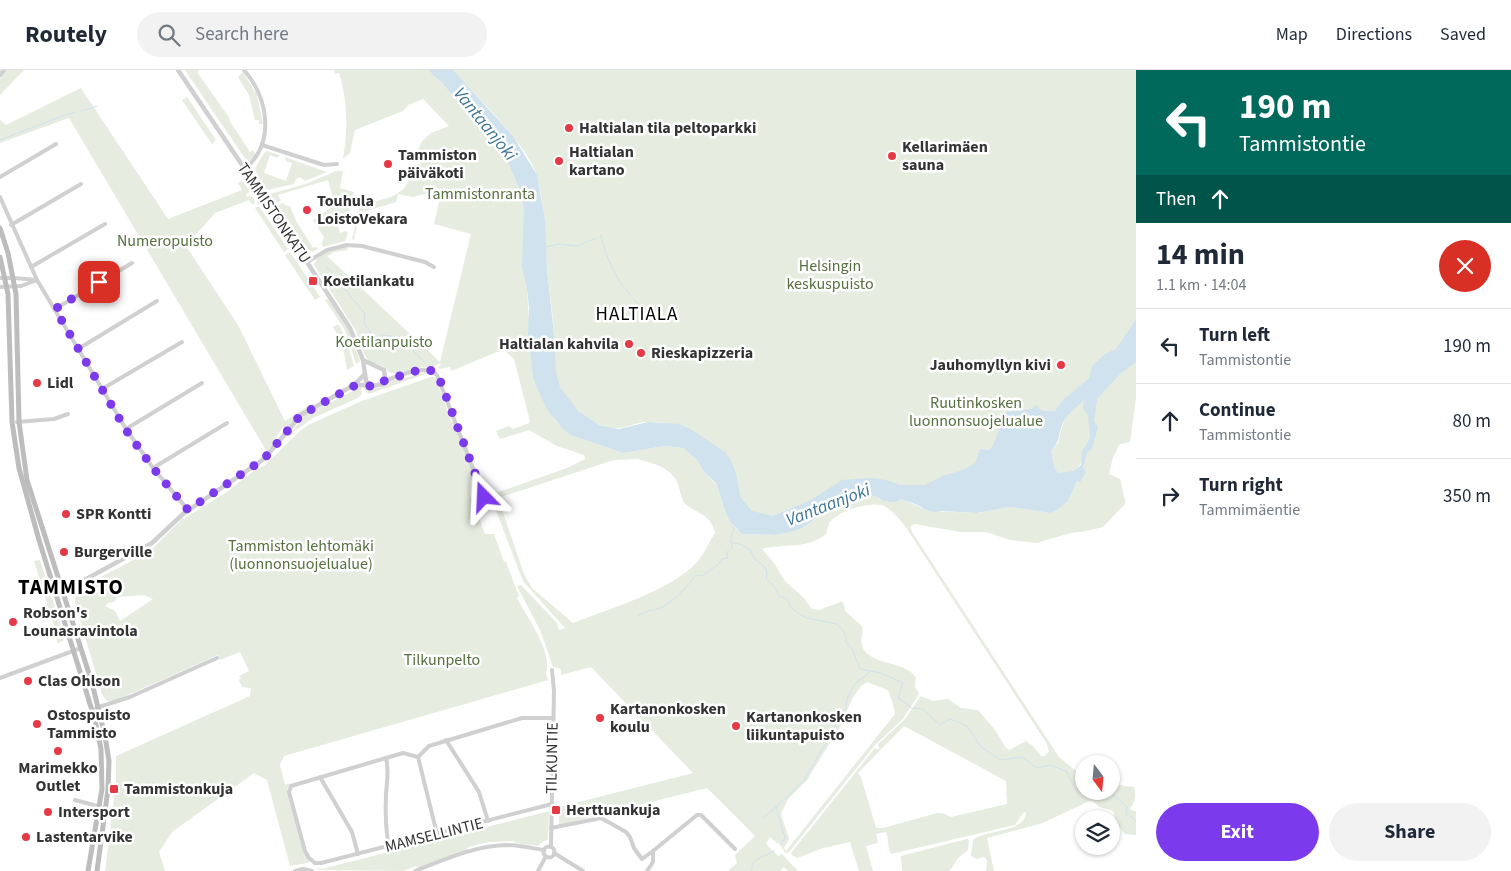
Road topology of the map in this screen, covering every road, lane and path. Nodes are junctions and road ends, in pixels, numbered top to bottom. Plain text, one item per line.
1 (4, 70) edge
2 (178, 70) edge
3 (244, 70) edge
4 (0, 74) edge
5 (56, 144) dead end
6 (262, 144) junction
7 (337, 164) dead end
8 (245, 169) junction
9 (0, 177) edge
10 (81, 184) dead end
11 (0, 197) edge
12 (105, 224) dead end
13 (11, 225) junction
14 (0, 228) edge
15 (0, 257) edge
16 (132, 262) dead end
17 (307, 262) junction
18 (31, 267) junction
19 (434, 267) dead end
20 (3, 278) edge
21 (14, 279) junction
22 (36, 280) junction
23 (0, 287) edge
24 (7, 287) junction
25 (15, 287) junction
26 (157, 301) dead end
27 (55, 309) junction
28 (182, 342) dead end
29 (78, 349) junction
30 (363, 360) junction
31 (374, 366) junction
32 (385, 372) junction
33 (366, 374) junction
34 (397, 377) junction
35 (384, 381) junction
36 (202, 383) dead end
37 (371, 385) junction
38 (354, 386) junction
39 (102, 389) junction
40 (68, 414) dead end
41 (12, 422) junction
42 (19, 422) junction
43 (228, 423) dead end
44 (126, 429) junction
45 (153, 468) junction
46 (484, 497) dead end
47 (188, 510) junction
48 (62, 592) junction
49 (56, 594) junction
50 (81, 648) junction
51 (73, 651) junction
52 (217, 658) dead end
53 (552, 670) dead end
54 (0, 678) edge
55 (99, 708) junction
56 (92, 710) junction
57 (553, 718) junction
58 (446, 740) junction
59 (418, 757) junction
60 (386, 758) junction
61 (320, 777) junction
62 (75, 800) dead end
63 (552, 804) junction
64 (99, 807) junction
65 (106, 808) junction
66 (488, 821) junction
67 (551, 828) junction
68 (437, 834) junction
69 (389, 846) junction
70 (551, 847) junction
71 (735, 849) dead end
72 (544, 850) junction
73 (653, 851) junction
74 (554, 853) junction
75 (358, 854) junction
76 (546, 856) junction
77 (642, 859) junction
78 (315, 863) junction
79 (427, 869) edge
80 (648, 870) edge
81 (88, 871) edge
82 (96, 871) edge
83 (295, 871) edge
84 (312, 871) edge
85 (415, 871) edge
86 (538, 871) edge
87 (583, 871) edge

1 - 4 street
2 - 8 street, TAMMISTONKATU
3 - 6 street
5 - 9 street
6 - 7 street
6 - 8 street
8 - 17 street, TAMMISTONKATU
10 - 13 street
11 - 13 street
12 - 18 street
13 - 18 street
14 - 21 main road
15 - 20 main road
16 - 27 street
17 - 19 street
17 - 30 street, TAMMISTONKATU
18 - 22 street
20 - 21 street
20 - 24 main road
21 - 22 street
21 - 25 main road
22 - 25 street
22 - 27 street
23 - 24 street
24 - 25 street
24 - 41 main road
25 - 42 main road
26 - 29 street
27 - 29 street
28 - 39 street
29 - 39 street
30 - 31 street
30 - 33 street, TAMMISTONKATU
31 - 32 street
31 - 33 street
32 - 34 street
32 - 35 street
33 - 37 street
33 - 38 street
34 - 35 street
34 - 46 street
35 - 37 street
36 - 44 street
37 - 38 street
38 - 47 street
39 - 44 street
40 - 42 street
41 - 42 street
41 - 49 main road
42 - 48 main road
43 - 45 street
44 - 45 street
45 - 47 street
47 - 48 street
48 - 49 street
48 - 50 main road
49 - 51 main road
50 - 51 street
50 - 55 main road
51 - 54 street
51 - 56 main road
52 - 55 street
53 - 57 street, TILKUNTIE
55 - 56 street
55 - 65 main road
56 - 64 main road
57 - 58 street
57 - 63 street, TILKUNTIE
58 - 59 street
58 - 66 street
59 - 60 street
59 - 68 street
60 - 61 street
60 - 69 street
61 - 75 street
61 - 78 street
62 - 64 street
63 - 66 street, MAMSELLINTIE
63 - 67 street, TILKUNTIE
64 - 65 street
64 - 81 main road
65 - 82 main road
66 - 68 street, MAMSELLINTIE
67 - 70 street, TILKUNTIE
67 - 77 street
68 - 69 street, MAMSELLINTIE
69 - 75 street, MAMSELLINTIE
70 - 72 street
70 - 74 street
71 - 73 street
72 - 76 street
72 - 79 street
73 - 77 street
73 - 80 street
74 - 76 street
74 - 87 street
75 - 78 street, MAMSELLINTIE
76 - 86 street
77 - 80 street
78 - 84 street
79 - 85 street
83 - 84 street

